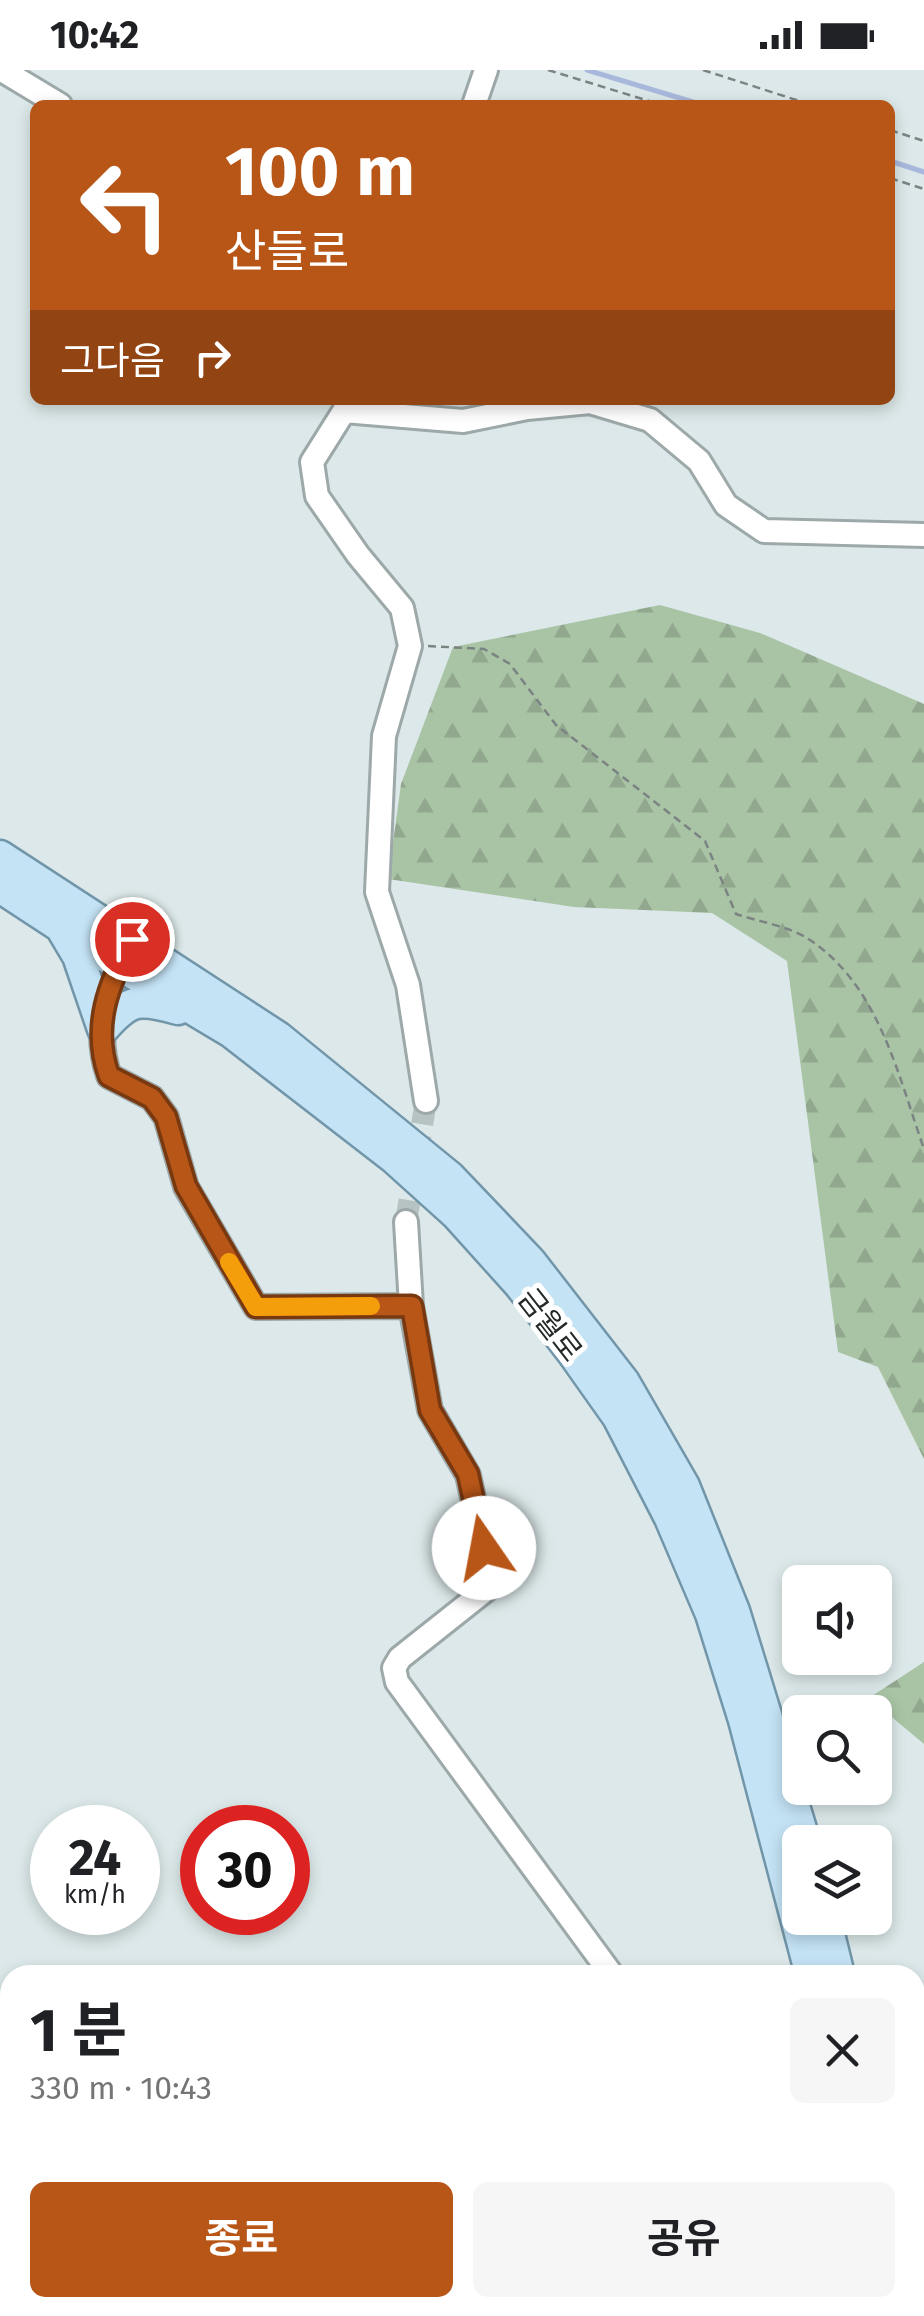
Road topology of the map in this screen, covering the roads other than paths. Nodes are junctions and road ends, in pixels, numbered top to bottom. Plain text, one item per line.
1 (2, 70) edge
2 (486, 70) edge
3 (52, 100) edge
4 (476, 100) edge
5 (569, 405) edge
6 (600, 405) edge
7 (347, 406) edge
8 (924, 535) edge
9 (0, 856) edge
10 (0, 887) edge
11 (60, 926) junction
12 (125, 952) junction
13 (214, 1020) junction
14 (103, 1029) junction
15 (426, 1101) tunnel mouth
16 (406, 1222) tunnel mouth
17 (412, 1306) junction
18 (800, 1825) edge
19 (828, 1935) edge
20 (605, 1965) edge
21 (808, 1965) edge
22 (836, 1965) edge

1 - 3 street
2 - 4 street
5 - 7 street
6 - 8 street
7 - 15 street
9 - 12 main road, 금월로
10 - 11 main road, 금월로
11 - 12 main road, 금월로
11 - 14 main road
12 - 13 main road, 금월로
12 - 14 street
12 - 18 main road, 금월로
13 - 14 main road
13 - 21 main road, 금월로
14 - 17 street
16 - 17 street
17 - 20 street
19 - 22 main road

